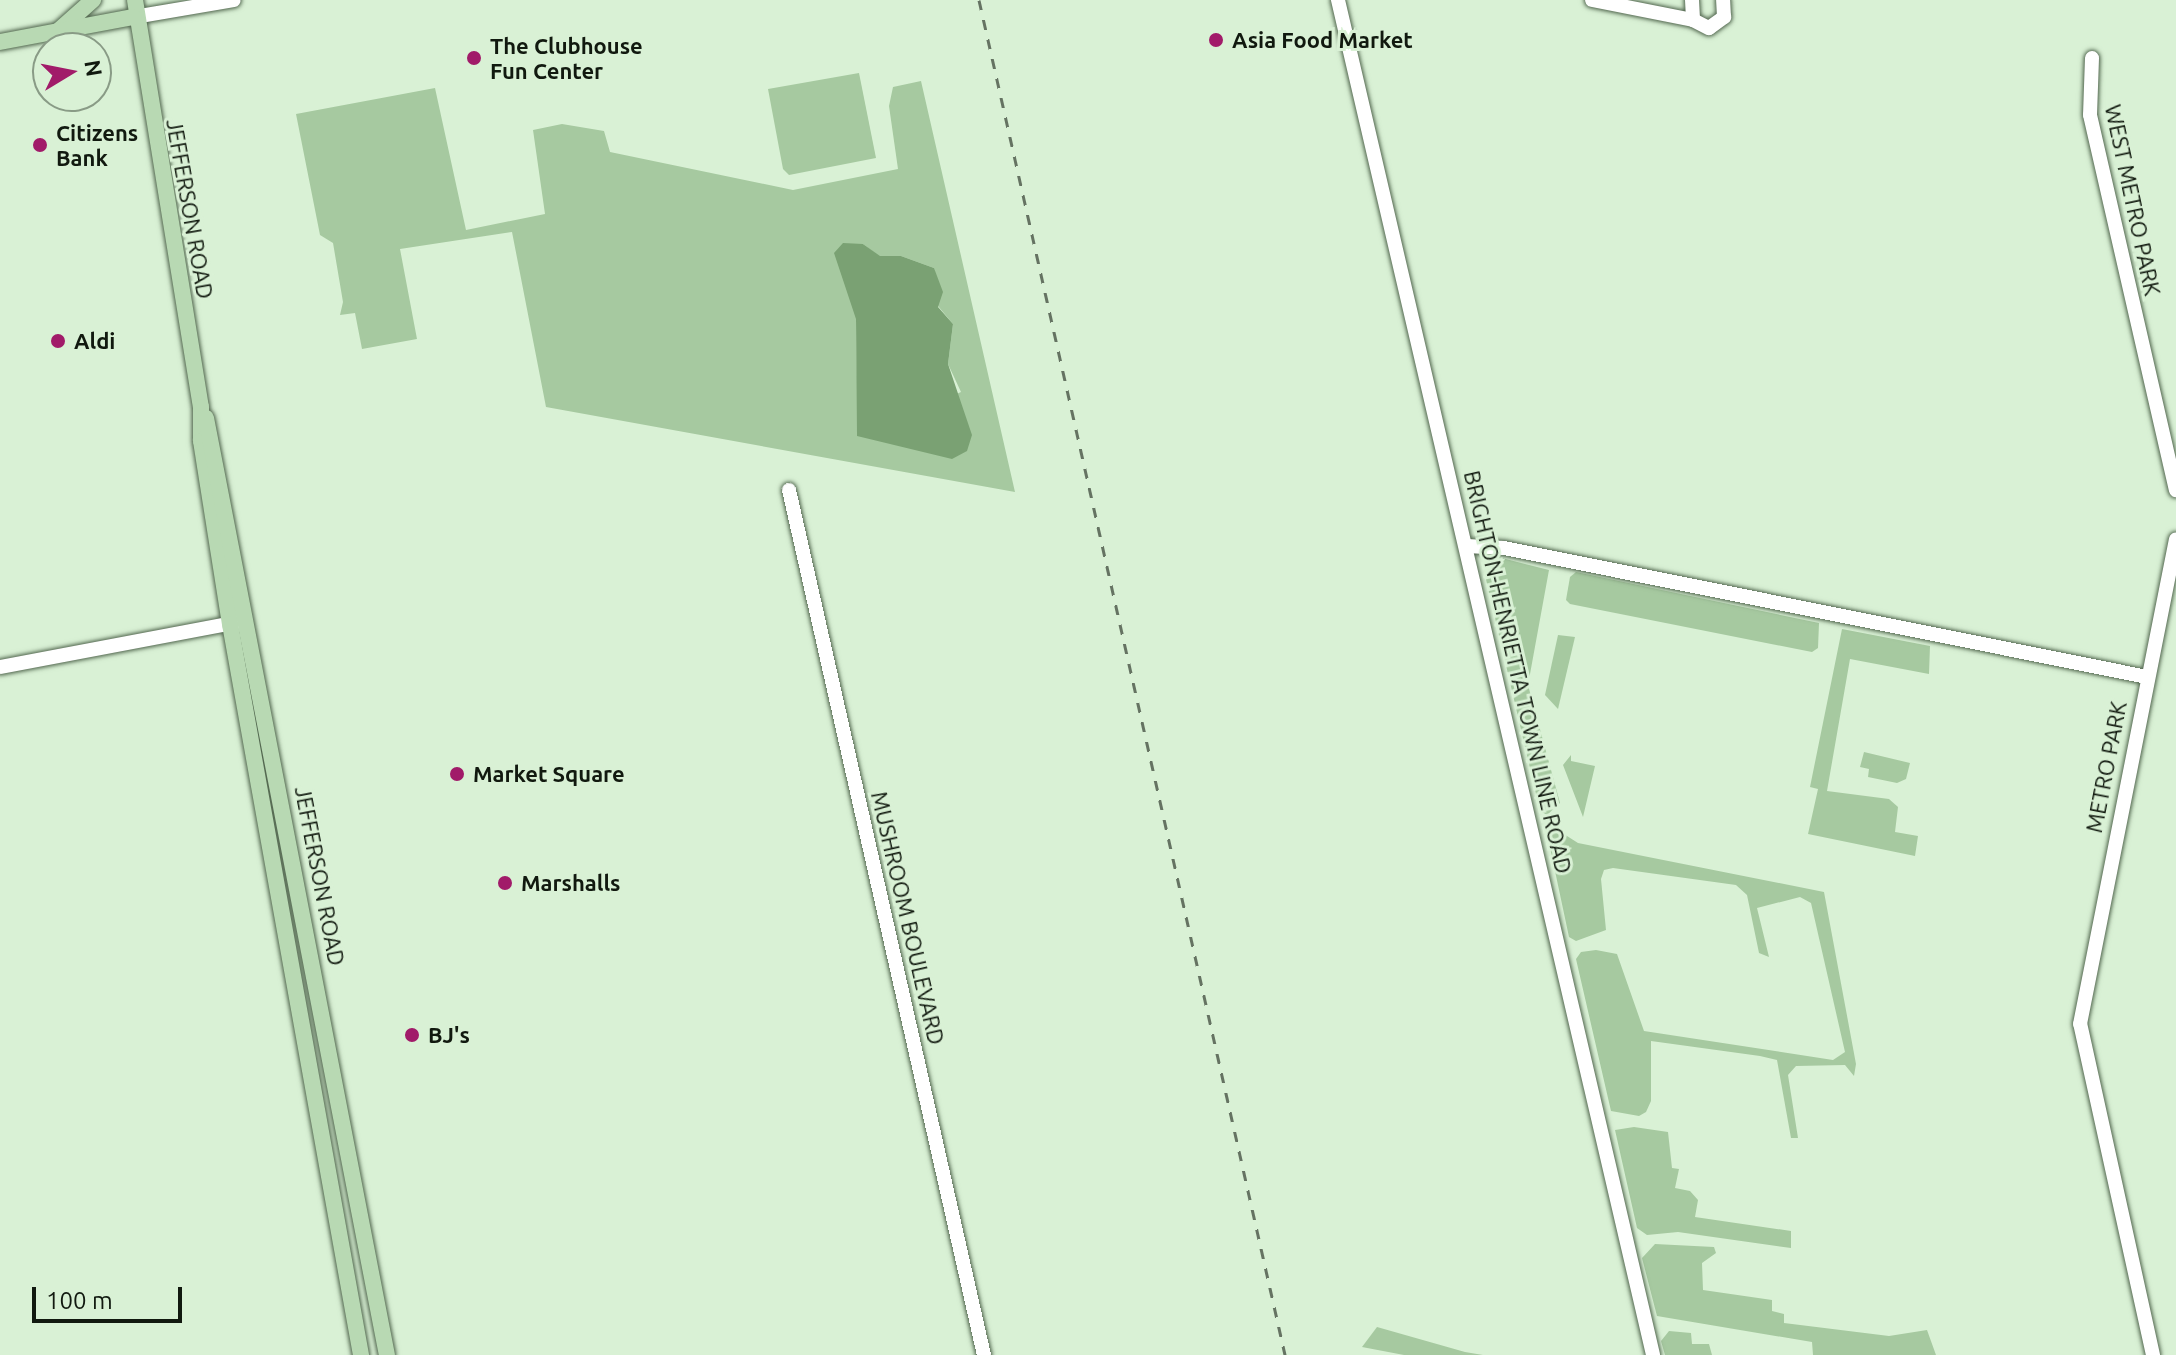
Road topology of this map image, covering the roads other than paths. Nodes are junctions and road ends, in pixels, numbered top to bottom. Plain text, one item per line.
1 (93, 0) edge
2 (124, 0) edge
3 (234, 0) edge
4 (1338, 0) edge
5 (1592, 0) edge
6 (1692, 0) edge
7 (1723, 0) edge
8 (135, 9) edge
9 (1693, 20) junction
10 (58, 31) junction
11 (0, 42) edge
12 (2092, 58) dead end
13 (201, 407) junction
14 (789, 490) dead end
15 (2176, 490) edge
16 (2176, 539) edge
17 (1467, 546) junction
18 (248, 620) junction
19 (230, 624) junction
20 (0, 667) edge
21 (2147, 677) junction
22 (361, 1355) edge
23 (387, 1355) edge
24 (984, 1355) edge
25 (1653, 1355) edge
26 (2153, 1355) edge

1 - 10 main road
2 - 8 main road, JEFFERSON ROAD
3 - 8 street
4 - 17 street, BRIGHTON-HENRIETTA TOWN LINE ROAD
5 - 9 street
6 - 9 street
7 - 9 street
8 - 10 main road
8 - 13 main road, JEFFERSON ROAD
10 - 11 main road
12 - 15 street, WEST METRO PARK
13 - 18 main road, JEFFERSON ROAD
13 - 19 main road, JEFFERSON ROAD
14 - 24 street, MUSHROOM BOULEVARD
16 - 21 street
17 - 21 street, METRO PARK
17 - 25 street, BRIGHTON-HENRIETTA TOWN LINE ROAD
18 - 19 street
18 - 23 main road, JEFFERSON ROAD
19 - 20 street
19 - 22 main road, JEFFERSON ROAD
21 - 26 street, METRO PARK

